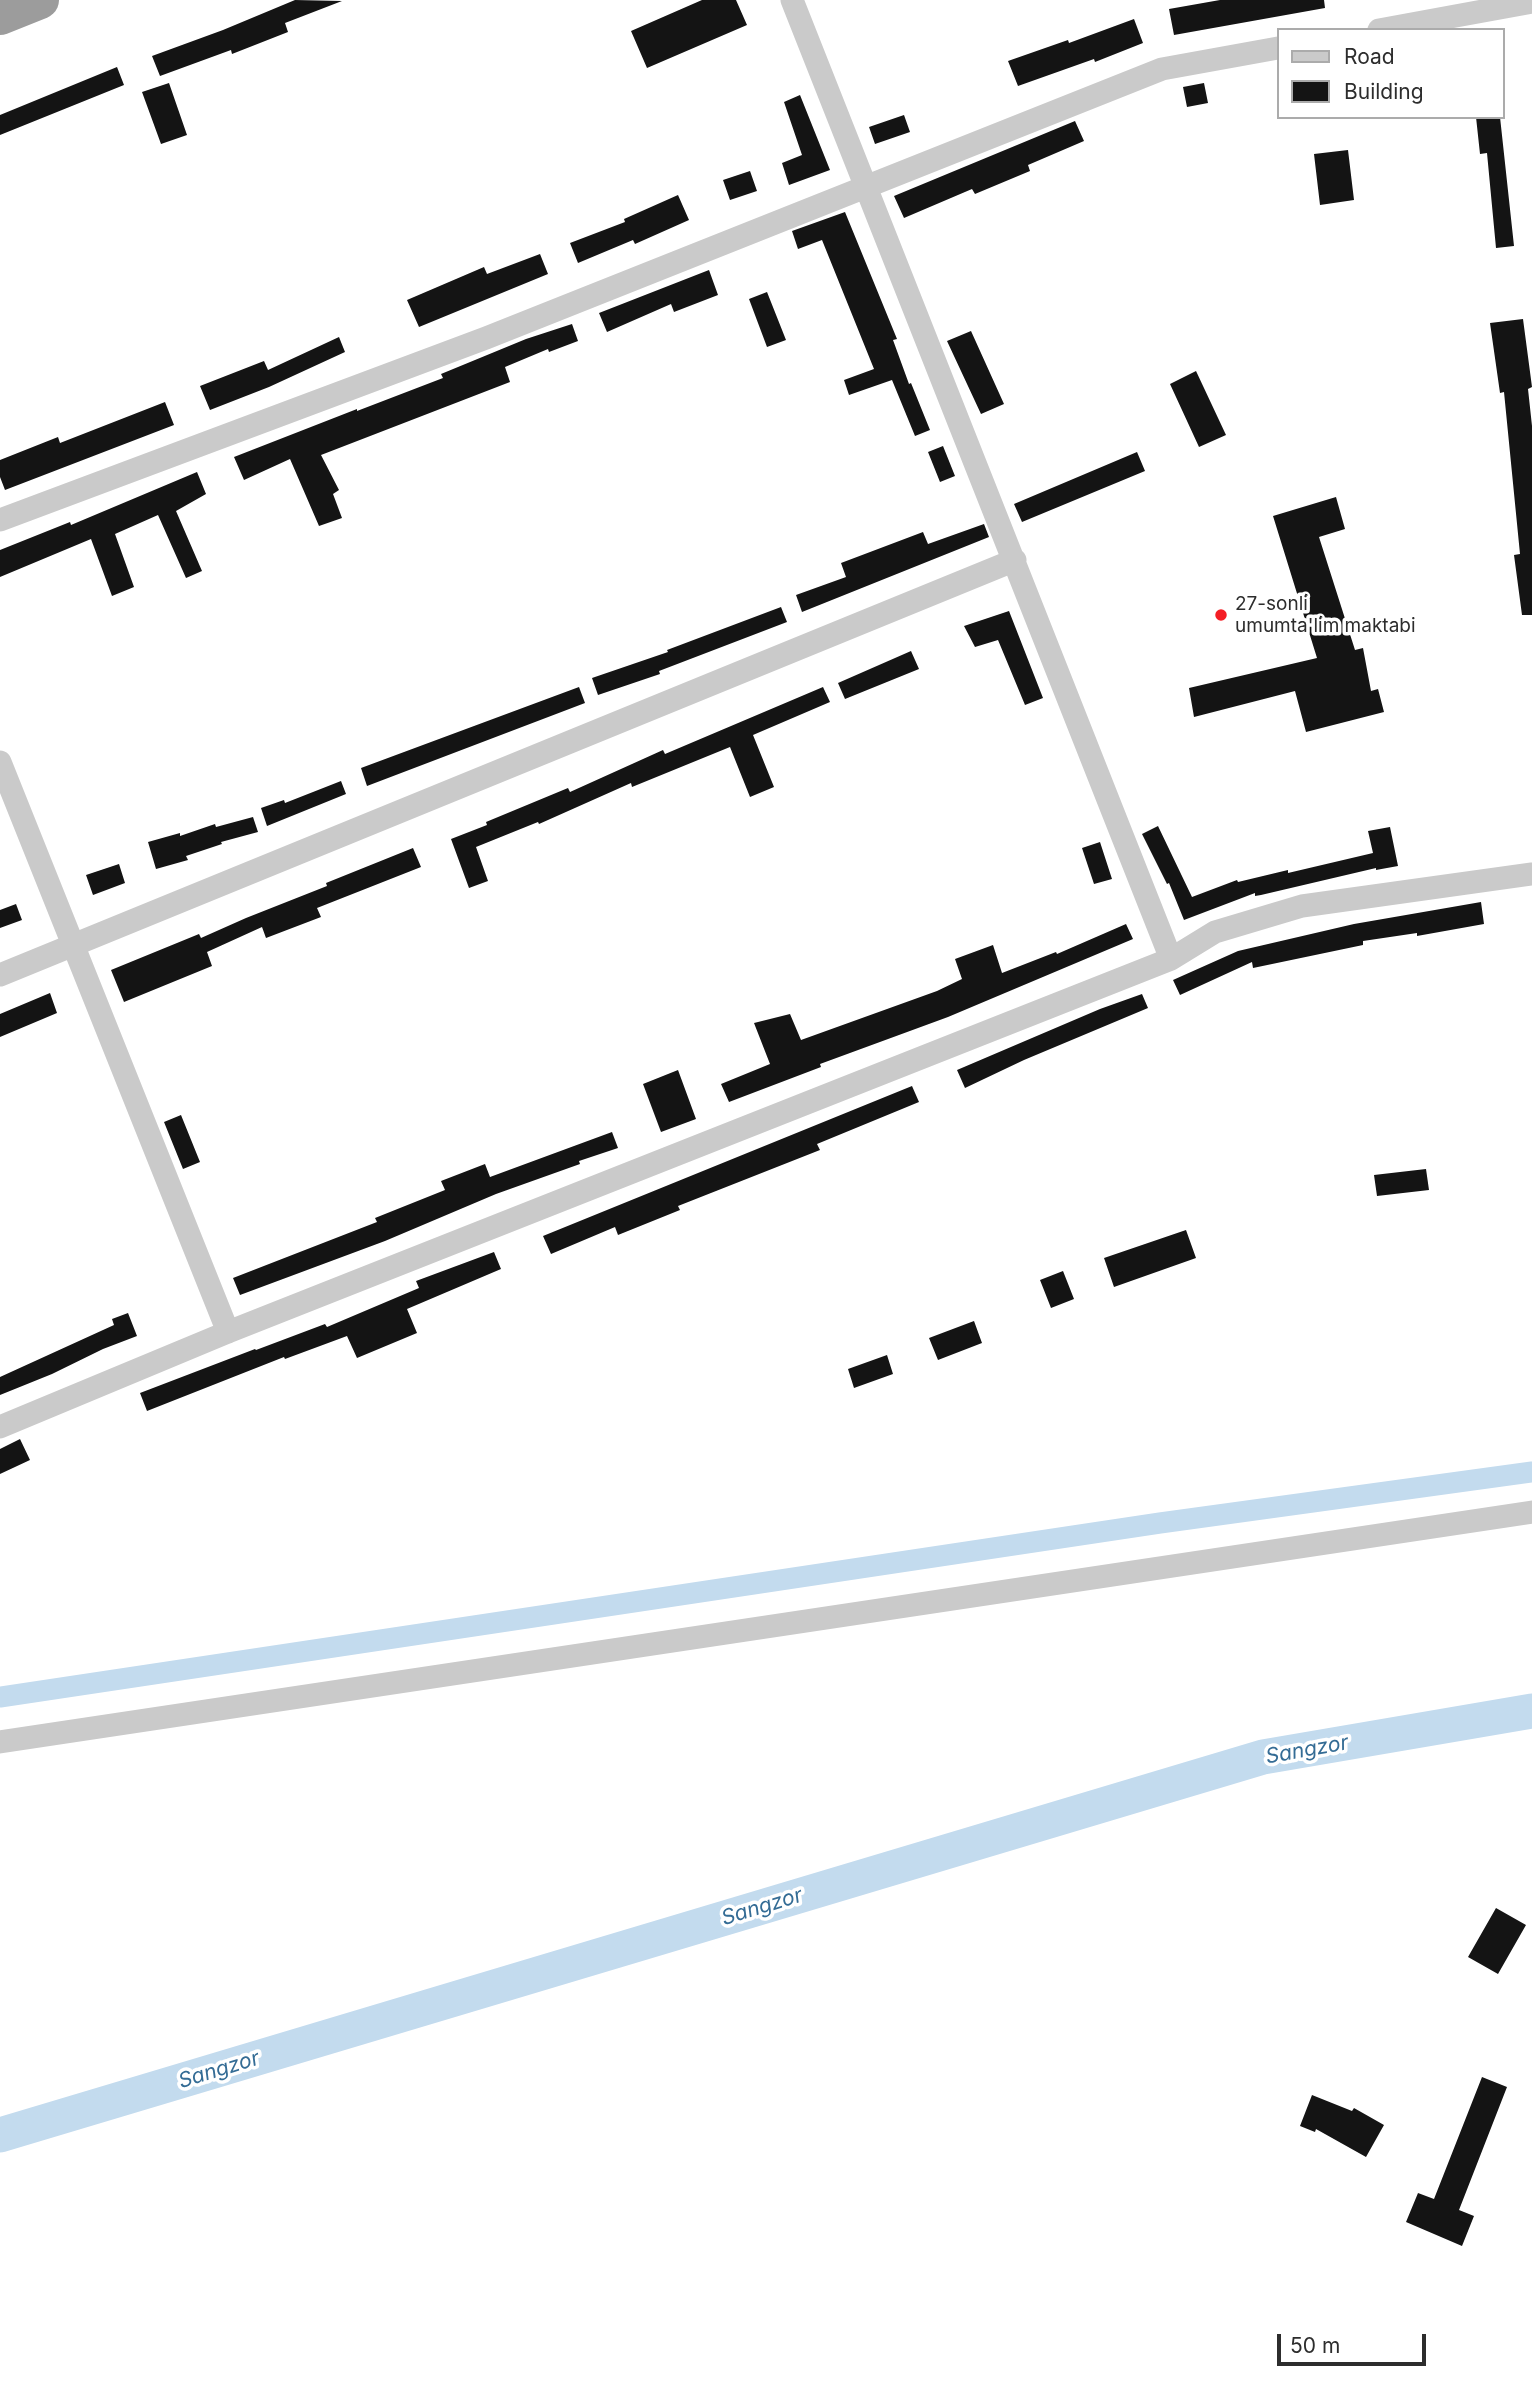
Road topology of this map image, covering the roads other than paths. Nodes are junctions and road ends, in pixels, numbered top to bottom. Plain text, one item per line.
1 (40, 0) edge
2 (792, 0) edge
3 (1532, 2) edge
4 (0, 16) edge
5 (1390, 28) edge
6 (1276, 48) edge
7 (863, 186) junction
8 (0, 520) edge
9 (1015, 560) junction
10 (0, 762) edge
11 (1532, 874) edge
12 (71, 945) junction
13 (1171, 959) junction
14 (0, 975) edge
15 (228, 1332) junction
16 (0, 1427) edge
17 (1532, 1511) edge
18 (0, 1742) edge

1 - 4 highway
2 - 7 street
3 - 5 street
6 - 7 street
7 - 8 street
7 - 9 street
9 - 12 street
9 - 13 street
10 - 12 street
11 - 13 street
12 - 14 street
12 - 15 street
13 - 15 street
15 - 16 street
17 - 18 street

